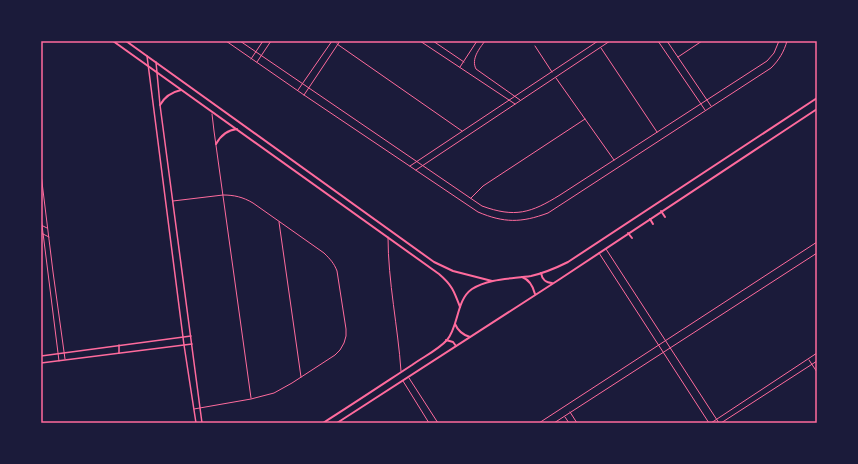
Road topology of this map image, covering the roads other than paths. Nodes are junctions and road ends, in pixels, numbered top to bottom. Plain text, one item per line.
1 (113, 41) edge
2 (126, 41) edge
3 (226, 41) edge
4 (240, 41) edge
5 (264, 41) edge
6 (271, 41) edge
7 (332, 41) edge
8 (340, 41) edge
9 (420, 41) edge
10 (433, 41) edge
11 (477, 41) edge
12 (485, 41) edge
13 (598, 41) edge
14 (610, 41) edge
15 (658, 41) edge
16 (667, 41) edge
17 (702, 41) edge
18 (779, 41) edge
19 (787, 41) edge
20 (338, 44) junction
21 (535, 46) dead end
22 (601, 47) junction
23 (256, 52) junction
24 (147, 56) junction
25 (262, 56) junction
26 (678, 57) junction
27 (251, 59) junction
28 (156, 62) junction
29 (464, 62) junction
30 (257, 63) junction
31 (148, 66) junction
32 (460, 68) junction
33 (157, 72) junction
34 (552, 72) junction
35 (555, 77) junction
36 (303, 84) junction
37 (309, 88) junction
38 (182, 90) junction
39 (298, 91) junction
40 (304, 95) junction
41 (515, 96) junction
42 (817, 98) edge
43 (508, 100) junction
44 (520, 100) junction
45 (707, 100) junction
46 (514, 104) junction
47 (701, 104) junction
48 (160, 105) junction
49 (711, 106) junction
50 (817, 109) edge
51 (705, 110) junction
52 (212, 111) junction
53 (585, 119) junction
54 (237, 129) junction
55 (462, 131) junction
56 (658, 132) junction
57 (216, 144) junction
58 (614, 160) junction
59 (417, 161) junction
60 (423, 165) junction
61 (410, 166) junction
62 (416, 170) junction
63 (41, 174) edge
64 (223, 195) junction
65 (471, 198) junction
66 (173, 200) junction
67 (661, 211) junction
68 (41, 217) edge
69 (665, 217) dead end
70 (650, 219) junction
71 (279, 222) junction
72 (653, 224) dead end
73 (42, 226) edge
74 (48, 228) junction
75 (41, 232) edge
76 (628, 233) junction
77 (43, 234) junction
78 (388, 237) junction
79 (49, 238) junction
80 (632, 238) dead end
81 (817, 242) edge
82 (605, 248) junction
83 (817, 252) edge
84 (598, 253) junction
85 (541, 273) junction
86 (522, 277) junction
87 (494, 281) junction
88 (552, 283) junction
89 (535, 294) junction
90 (460, 308) junction
91 (455, 322) junction
92 (191, 336) junction
93 (184, 337) junction
94 (470, 337) junction
95 (446, 340) junction
96 (665, 341) junction
97 (192, 344) junction
98 (184, 345) junction
99 (658, 345) junction
100 (119, 346) junction
101 (456, 346) junction
102 (670, 348) junction
103 (64, 352) junction
104 (663, 352) junction
105 (58, 353) junction
106 (119, 353) junction
107 (817, 354) edge
108 (41, 356) edge
109 (808, 359) junction
110 (65, 360) junction
111 (58, 361) junction
112 (817, 361) edge
113 (41, 363) edge
114 (812, 364) junction
115 (401, 372) junction
116 (817, 372) edge
117 (301, 377) junction
118 (409, 377) junction
119 (403, 381) junction
120 (251, 399) junction
121 (200, 408) junction
122 (194, 409) junction
123 (570, 412) junction
124 (565, 416) junction
125 (716, 419) junction
126 (196, 423) edge
127 (202, 423) edge
128 (323, 423) edge
129 (337, 423) edge
130 (429, 423) edge
131 (438, 423) edge
132 (539, 423) edge
133 (554, 423) edge
134 (569, 423) edge
135 (577, 423) edge
136 (710, 423) edge
137 (719, 423) edge
138 (722, 423) edge

1 - 31 street
2 - 24 street
3 - 27 lane
4 - 23 lane
5 - 23 lane
6 - 25 lane
7 - 36 lane
8 - 20 lane
9 - 32 lane
10 - 29 lane
11 - 29 lane
12 - 41 lane
13 - 34 lane
14 - 22 lane
15 - 47 lane
16 - 26 lane
17 - 26 lane
18 - 45 lane
19 - 49 lane
20 - 37 lane
20 - 55 lane
21 - 34 lane
22 - 35 lane
22 - 56 lane
23 - 25 lane
23 - 27 lane
24 - 28 street
24 - 31 street
25 - 30 lane
25 - 36 lane
26 - 45 lane
27 - 30 lane
28 - 33 street
28 - 87 street
29 - 32 lane
30 - 39 lane
31 - 33 street
31 - 93 street
32 - 43 lane
33 - 38 street
33 - 48 street
34 - 41 lane
35 - 44 lane
35 - 53 lane
36 - 37 lane
36 - 39 lane
37 - 40 lane
37 - 59 lane
38 - 48 street
38 - 52 street
39 - 40 lane
40 - 61 lane
41 - 43 lane
41 - 44 lane
42 - 85 street
43 - 46 lane
43 - 55 lane
44 - 46 lane
45 - 47 lane
45 - 49 lane
46 - 60 lane
47 - 51 lane
47 - 56 lane
48 - 66 street
49 - 51 lane
50 - 67 street
51 - 62 lane
52 - 54 street
52 - 57 lane
53 - 58 lane
53 - 65 lane
54 - 57 street
54 - 78 street
55 - 59 lane
56 - 58 lane
57 - 64 lane
58 - 65 lane
59 - 60 lane
59 - 61 lane
60 - 62 lane
60 - 65 lane
61 - 62 lane
63 - 74 lane
64 - 66 lane
64 - 71 lane
64 - 120 lane
66 - 92 street
67 - 69 street
67 - 70 street
68 - 73 lane
70 - 72 street
70 - 76 street
71 - 117 lane
71 - 117 lane
73 - 74 lane
73 - 77 lane
74 - 79 lane
75 - 77 lane
76 - 80 street
76 - 82 street
77 - 79 lane
77 - 105 lane
78 - 90 street
78 - 115 lane
79 - 103 lane
81 - 96 lane
82 - 84 street
82 - 96 lane
83 - 102 lane
84 - 88 street
84 - 99 lane
85 - 86 street
85 - 88 street
86 - 87 street
86 - 89 street
87 - 90 street
88 - 89 street
89 - 94 street
90 - 91 street
91 - 94 street
91 - 95 street
92 - 93 street
92 - 97 street
93 - 98 street
93 - 100 street
94 - 101 street
95 - 101 street
95 - 115 street
96 - 99 lane
96 - 102 lane
97 - 98 street
97 - 121 street
98 - 106 street
98 - 122 street
99 - 104 lane
99 - 132 lane
100 - 103 street
100 - 106 street
101 - 118 street
102 - 104 lane
102 - 125 lane
103 - 105 street
103 - 110 lane
104 - 123 lane
104 - 136 lane
105 - 108 street
105 - 111 lane
106 - 110 street
107 - 109 lane
109 - 114 lane
109 - 125 lane
110 - 111 street
111 - 113 street
112 - 114 lane
114 - 116 lane
114 - 138 lane
115 - 128 street
117 - 120 lane
118 - 119 street
118 - 131 lane
119 - 129 street
119 - 130 lane
120 - 121 lane
121 - 122 lane
121 - 127 street
122 - 126 street
123 - 124 lane
123 - 135 lane
124 - 133 lane
124 - 134 lane
125 - 136 lane
125 - 137 lane

